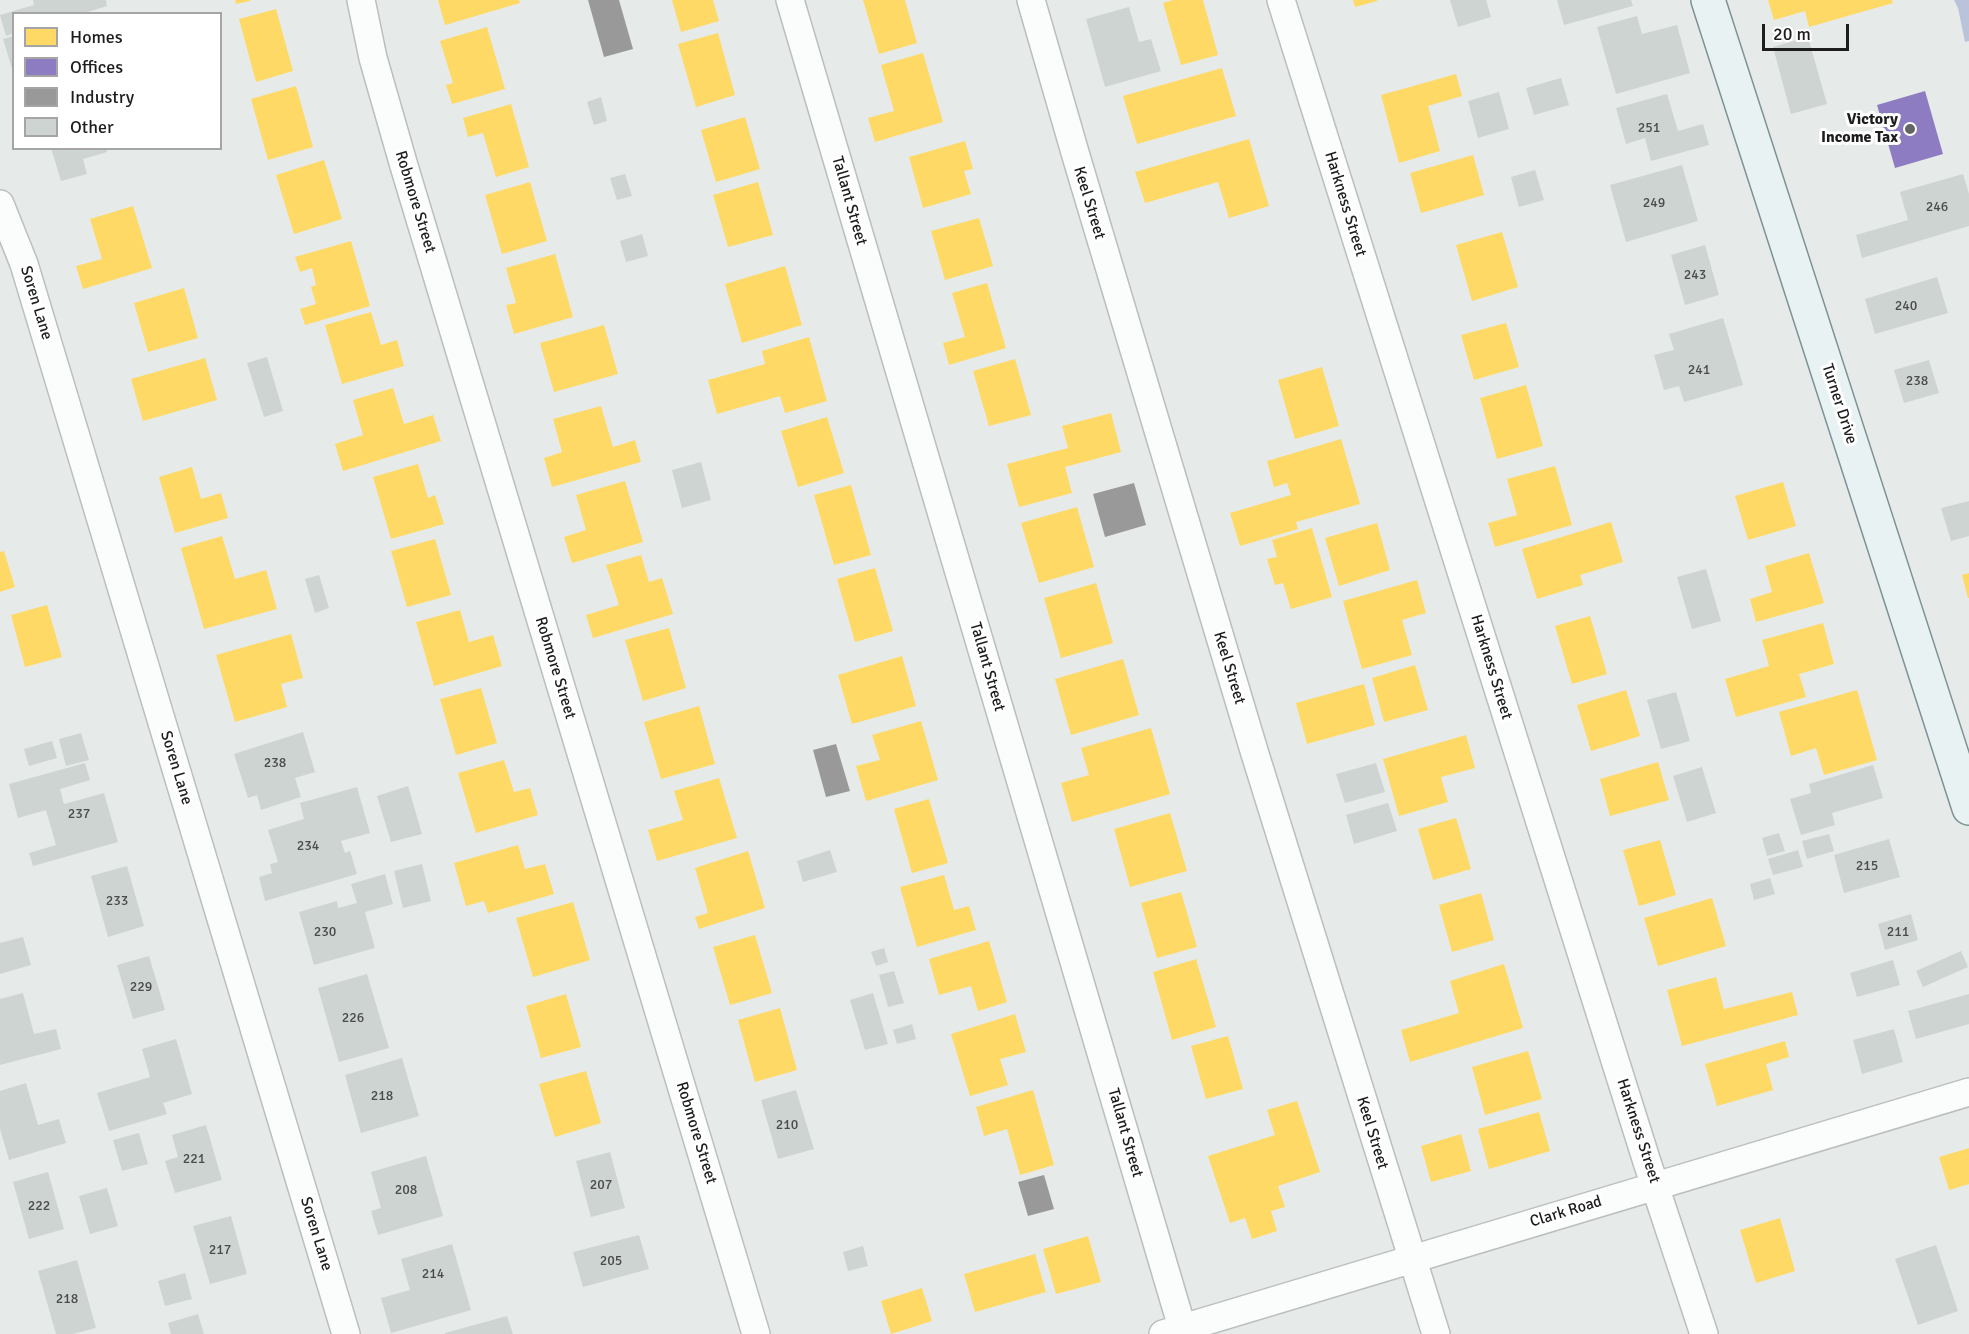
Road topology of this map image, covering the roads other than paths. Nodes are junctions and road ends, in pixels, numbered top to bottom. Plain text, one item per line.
1 (361, 0) edge
2 (790, 0) edge
3 (1031, 0) edge
4 (1281, 0) edge
5 (1708, 0) edge
6 (0, 204) edge
7 (1969, 808) edge
8 (1969, 1092) edge
9 (1655, 1185) junction
10 (1411, 1258) junction
11 (1177, 1332) edge
12 (346, 1334) edge
13 (756, 1334) edge
14 (1436, 1334) edge
15 (1704, 1334) edge

1 - 13 street, Robmore Street
2 - 11 street, Tallant Street
3 - 10 street, Keel Street
4 - 9 street, Harkness Street
5 - 7 street, Turner Drive
6 - 12 street, Soren Lane
8 - 9 street, Clark Road
9 - 10 street, Clark Road
9 - 15 street, Harkness Street
10 - 11 street, Clark Road
10 - 14 street, Keel Street

